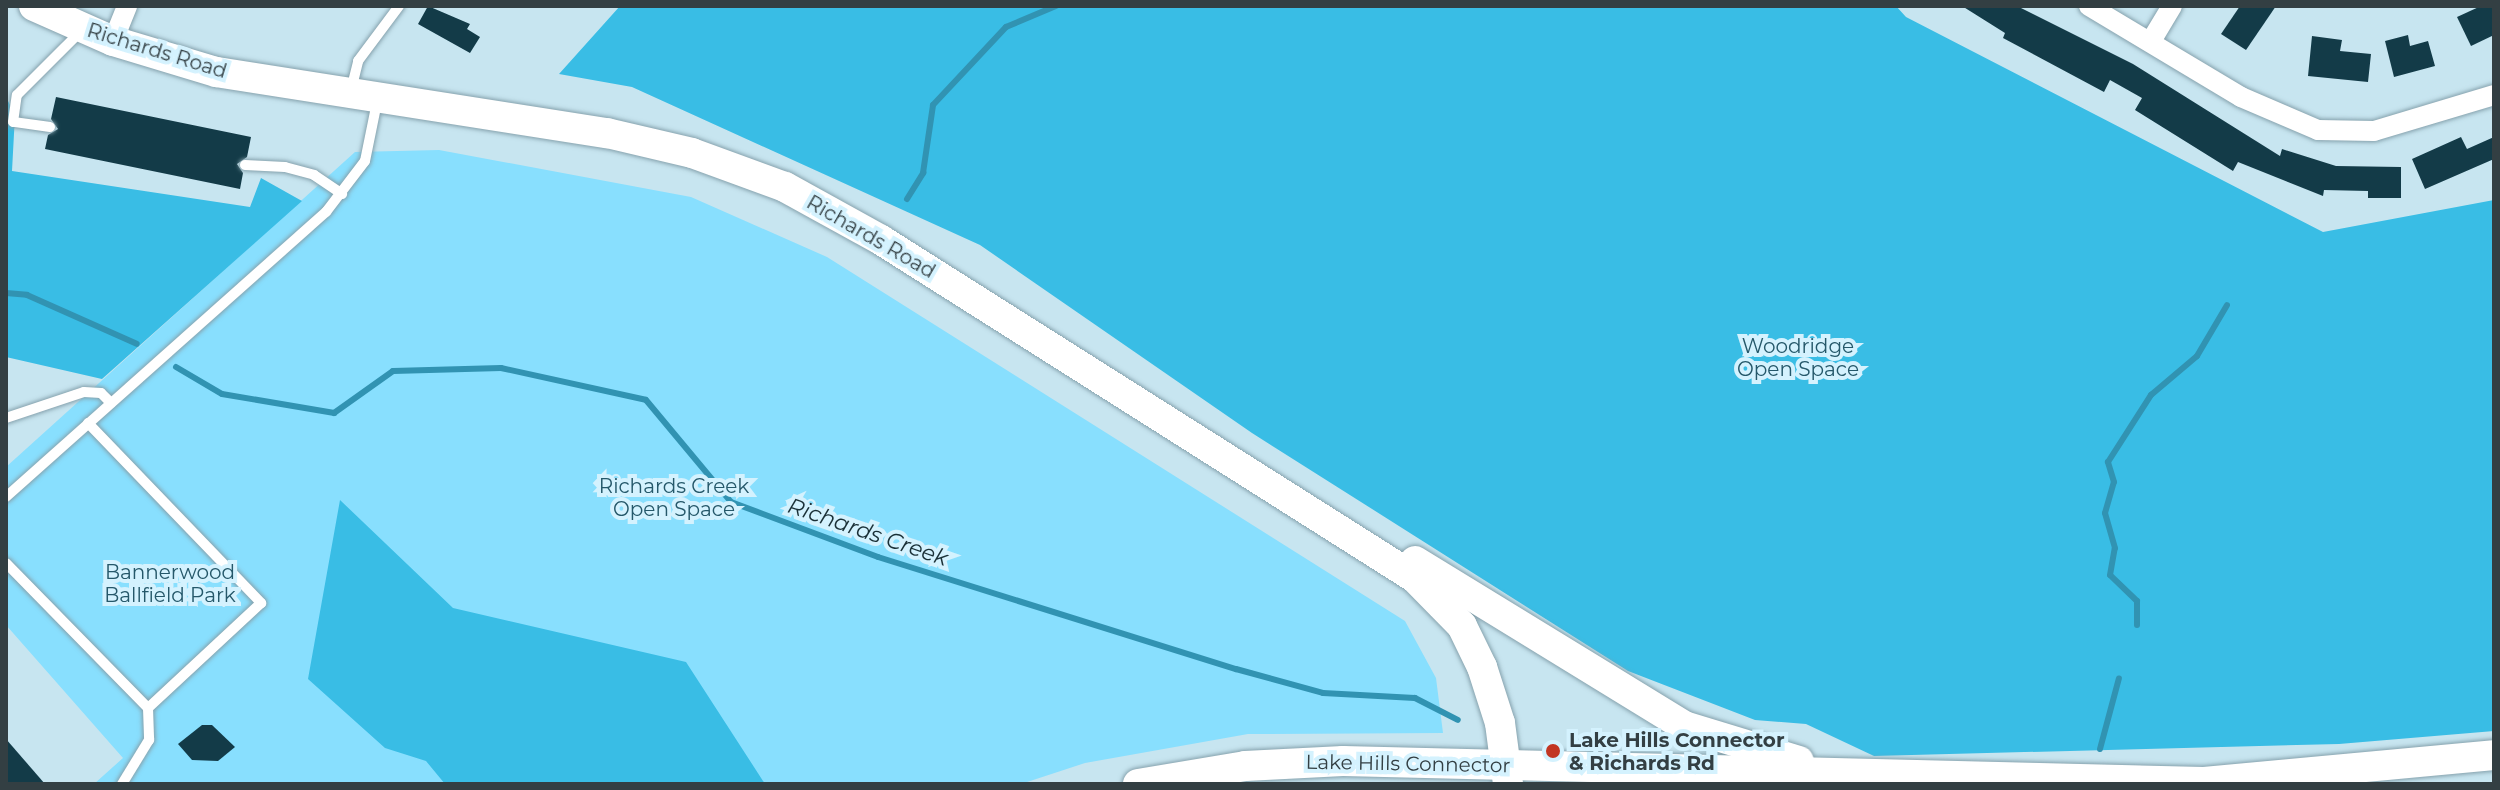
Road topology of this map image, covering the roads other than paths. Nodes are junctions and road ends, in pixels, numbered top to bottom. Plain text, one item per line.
1 (34, 6) edge
2 (127, 6) edge
3 (399, 6) edge
4 (2089, 6) edge
5 (2172, 6) edge
6 (83, 29) junction
7 (113, 41) junction
8 (2151, 41) junction
9 (364, 95) junction
10 (2494, 95) edge
11 (50, 127) dead end
12 (245, 165) dead end
13 (342, 194) junction
14 (111, 403) junction
15 (6, 418) edge
16 (88, 423) junction
17 (6, 497) edge
18 (1295, 500) junction
19 (6, 563) edge
20 (148, 708) junction
21 (2494, 755) edge
22 (1507, 774) edge
23 (1863, 776) junction
24 (122, 784) edge
25 (1138, 784) edge

1 - 6 main road, Richards Road
2 - 7 street
3 - 9 lane
4 - 8 street
5 - 8 street
6 - 7 main road, Richards Road
6 - 11 lane
7 - 9 main road, Richards Road
8 - 10 street
9 - 13 lane
9 - 18 main road, Richards Road
12 - 13 lane
13 - 14 lane
14 - 15 lane
14 - 16 lane
16 - 17 lane
16 - 20 lane
18 - 22 main road, Richards Road
18 - 23 main road
19 - 20 lane
20 - 24 lane
21 - 23 main road, Lake Hills Connector
22 - 23 main road, Lake Hills Connector
22 - 25 main road, Lake Hills Connector

